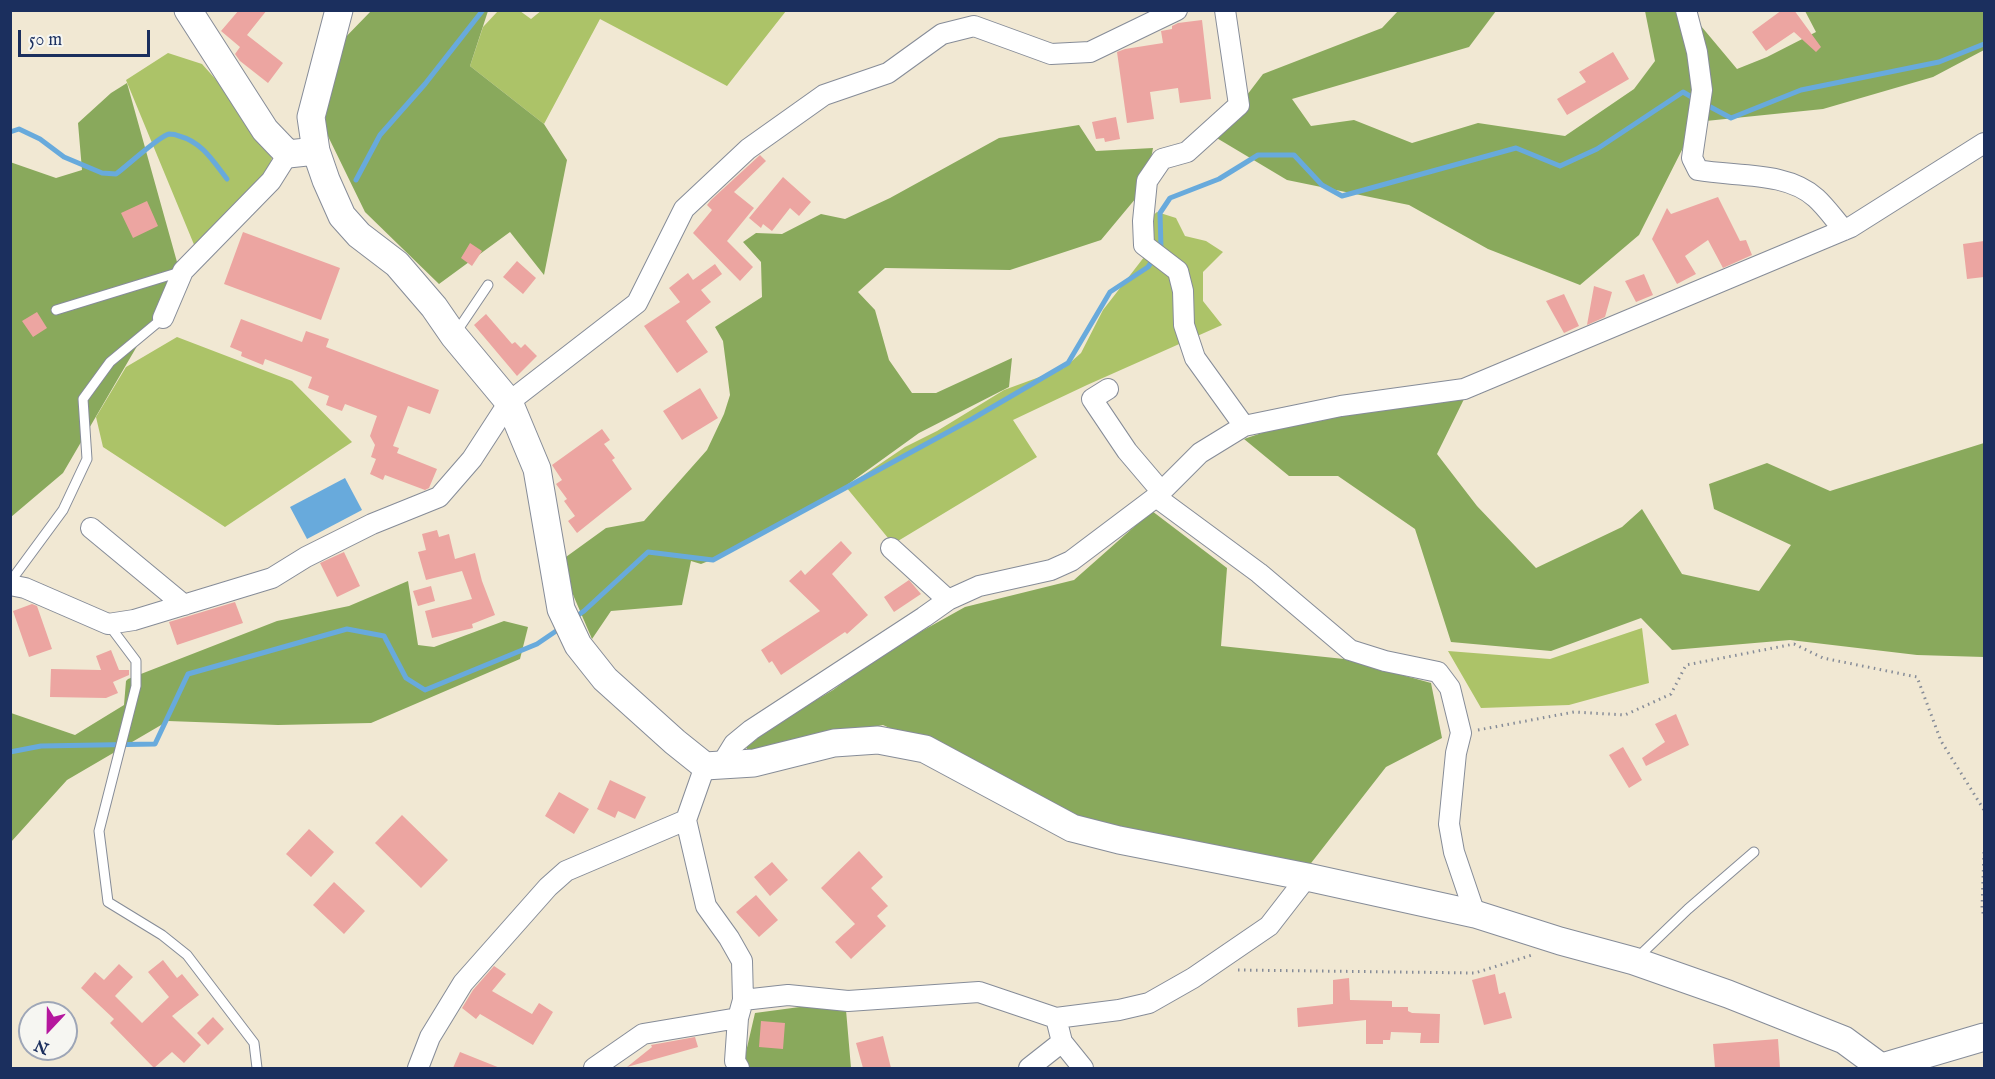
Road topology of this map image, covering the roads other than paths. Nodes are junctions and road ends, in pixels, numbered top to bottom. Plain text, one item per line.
1 (188, 10) edge
2 (339, 10) edge
3 (1177, 10) edge
4 (1226, 10) edge
5 (1686, 10) edge
6 (1984, 143) edge
7 (316, 152) junction
8 (288, 154) junction
9 (1844, 230) junction
10 (183, 272) junction
11 (488, 285) dead end
12 (56, 310) dead end
13 (163, 318) joint
14 (454, 336) junction
15 (1108, 388) dead end
16 (509, 402) junction
17 (1244, 426) junction
18 (1159, 494) junction
19 (91, 528) dead end
20 (891, 548) dead end
21 (10, 584) edge
22 (948, 600) junction
23 (184, 605) junction
24 (108, 624) junction
25 (713, 766) junction
26 (686, 820) junction
27 (1754, 852) dead end
28 (1307, 876) junction
29 (1475, 914) junction
30 (1635, 961) junction
31 (741, 1009) junction
32 (1056, 1017) junction
33 (1984, 1037) edge
34 (1062, 1042) junction
35 (257, 1068) edge
36 (418, 1068) edge
37 (594, 1068) edge
38 (739, 1068) edge
39 (1029, 1068) edge
40 (1083, 1068) edge
41 (1881, 1068) edge

1 - 8 street
2 - 7 street
3 - 16 street
4 - 17 street
5 - 9 street
6 - 9 street
7 - 8 street
7 - 14 street
8 - 10 street
9 - 17 street
10 - 12 lane
10 - 13 street
11 - 14 lane
13 - 21 lane
14 - 16 street
15 - 18 street
16 - 23 street
16 - 25 street
17 - 18 street
18 - 22 street
18 - 29 street
19 - 23 street
20 - 22 street
21 - 24 street
22 - 25 street
23 - 24 street
24 - 35 lane
25 - 26 street
25 - 28 street
26 - 31 street
26 - 36 street
27 - 30 lane
28 - 29 street
28 - 32 street
29 - 30 street
30 - 41 street
31 - 32 street
31 - 37 street
31 - 38 street
32 - 34 street
33 - 41 street
34 - 39 street
34 - 40 street

